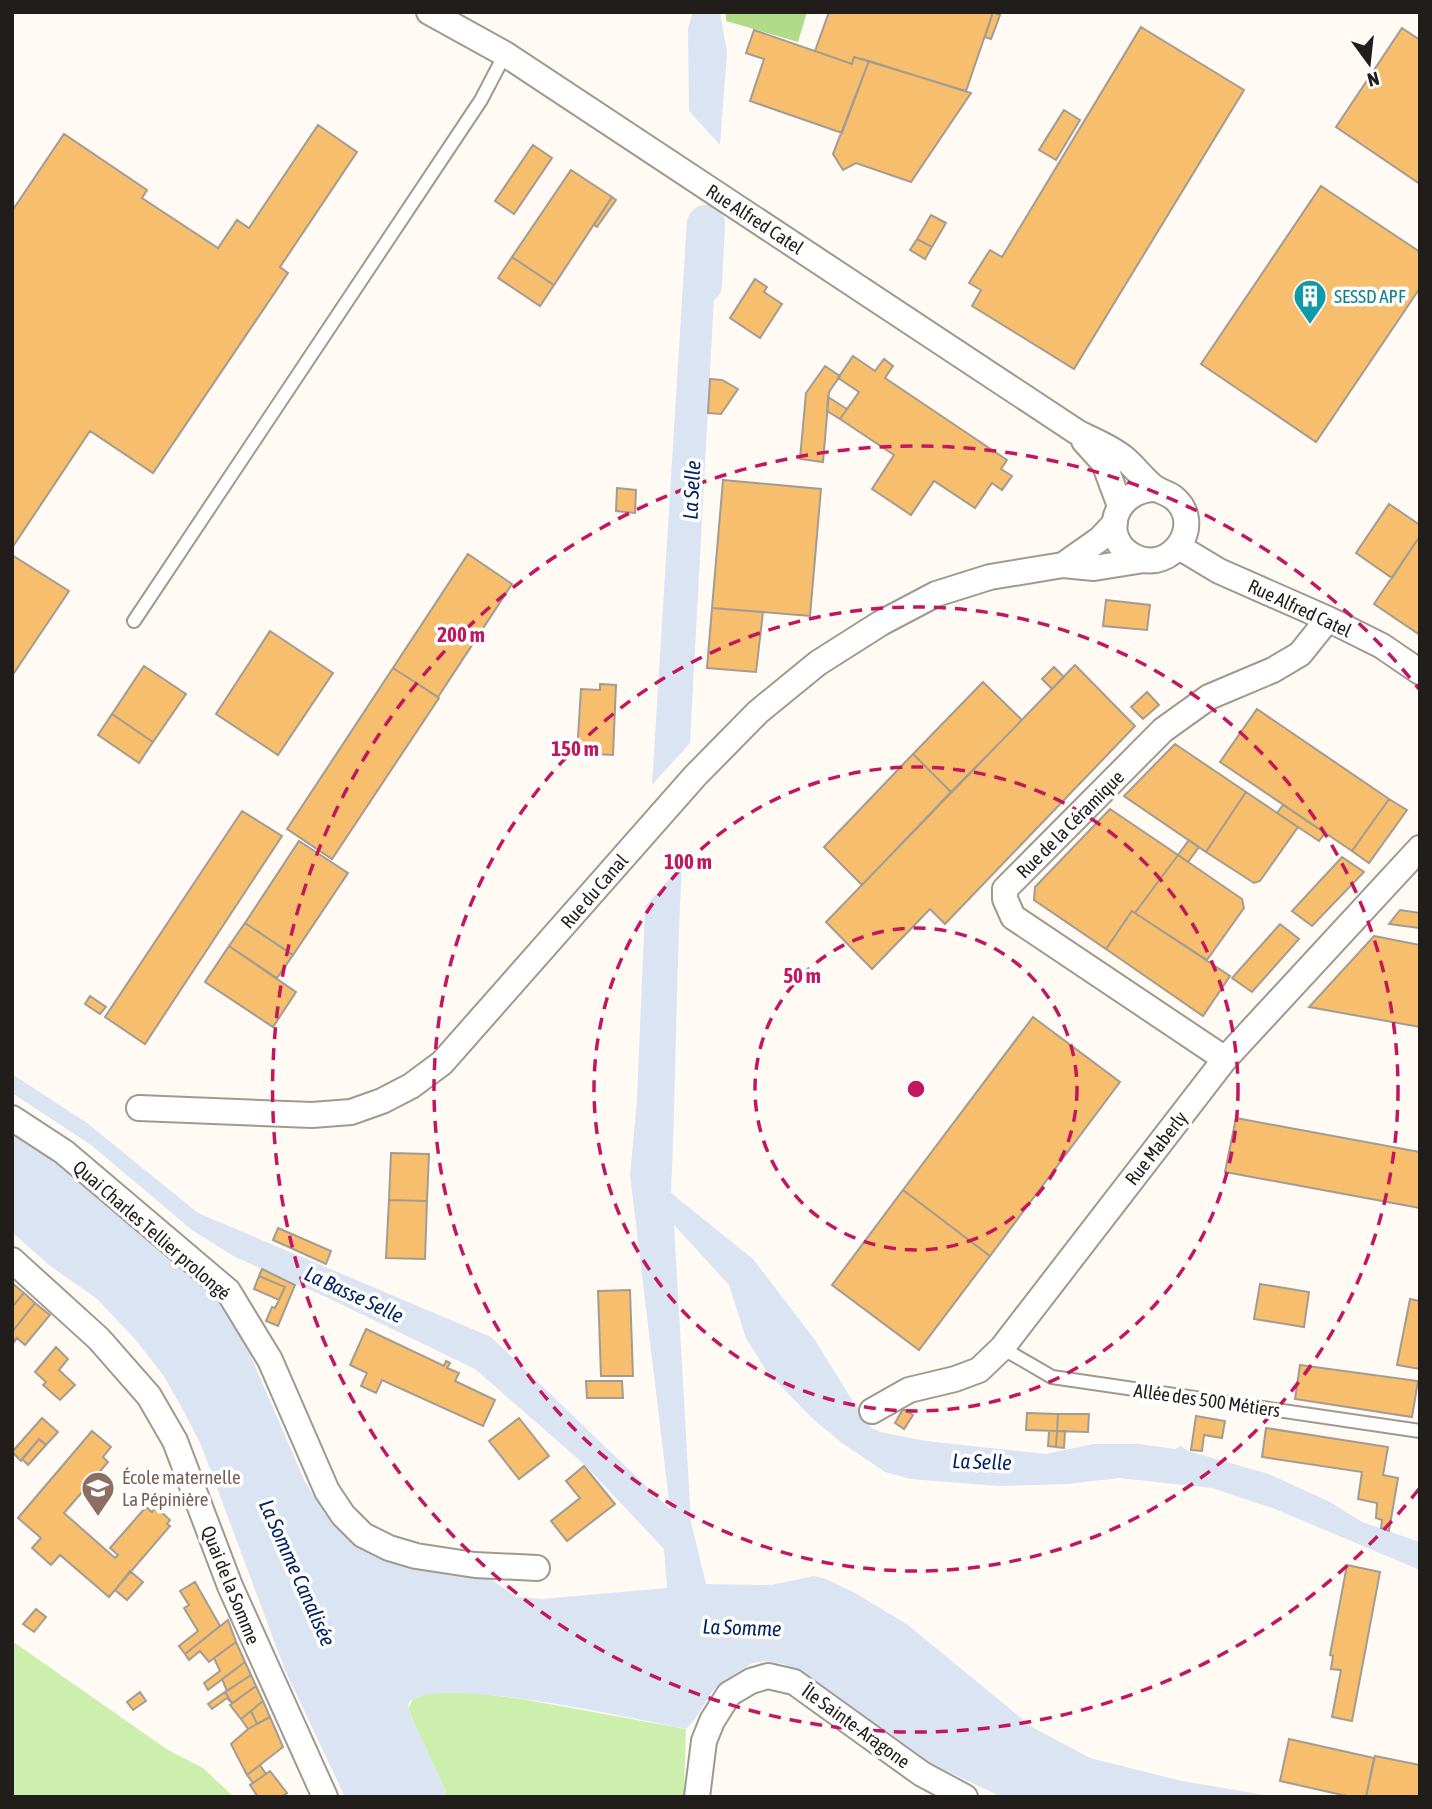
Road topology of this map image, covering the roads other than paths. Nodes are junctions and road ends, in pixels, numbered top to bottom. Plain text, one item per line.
1 (429, 12) edge
2 (505, 54) junction
3 (1077, 432) junction
4 (1156, 489) junction
5 (1117, 515) junction
6 (1179, 547) junction
7 (1144, 560) junction
8 (1063, 565) junction
9 (1328, 619) junction
10 (134, 621) dead end
11 (1420, 672) edge
12 (1420, 848) edge
13 (1225, 1059) junction
14 (139, 1108) dead end
15 (12, 1118) edge
16 (12, 1260) edge
17 (1002, 1348) junction
18 (872, 1411) dead end
19 (1420, 1431) edge
20 (537, 1568) dead end
21 (325, 1797) edge
22 (697, 1797) edge
23 (965, 1797) edge

1 - 2 street, Rue Alfred Catel
2 - 3 street, Rue Alfred Catel
2 - 10 lane
3 - 4 street, Rue Alfred Catel
3 - 5 street, Rue Alfred Catel
4 - 5 street
4 - 6 street
5 - 7 street
5 - 8 street, Rue du Canal
6 - 7 street
6 - 9 street, Rue Alfred Catel
7 - 8 street, Rue du Canal
8 - 14 street, Rue du Canal
9 - 11 street, Rue Alfred Catel
9 - 13 street, Rue de la Céramique
12 - 13 street, Rue Maberly
13 - 17 street, Rue Maberly
15 - 20 street, Quai Charles Tellier prolongé
16 - 21 street, Quai de la Somme
17 - 18 street, Rue Maberly
17 - 19 lane, Allée des 500 Métiers
22 - 23 street, Île Sainte-Aragone

